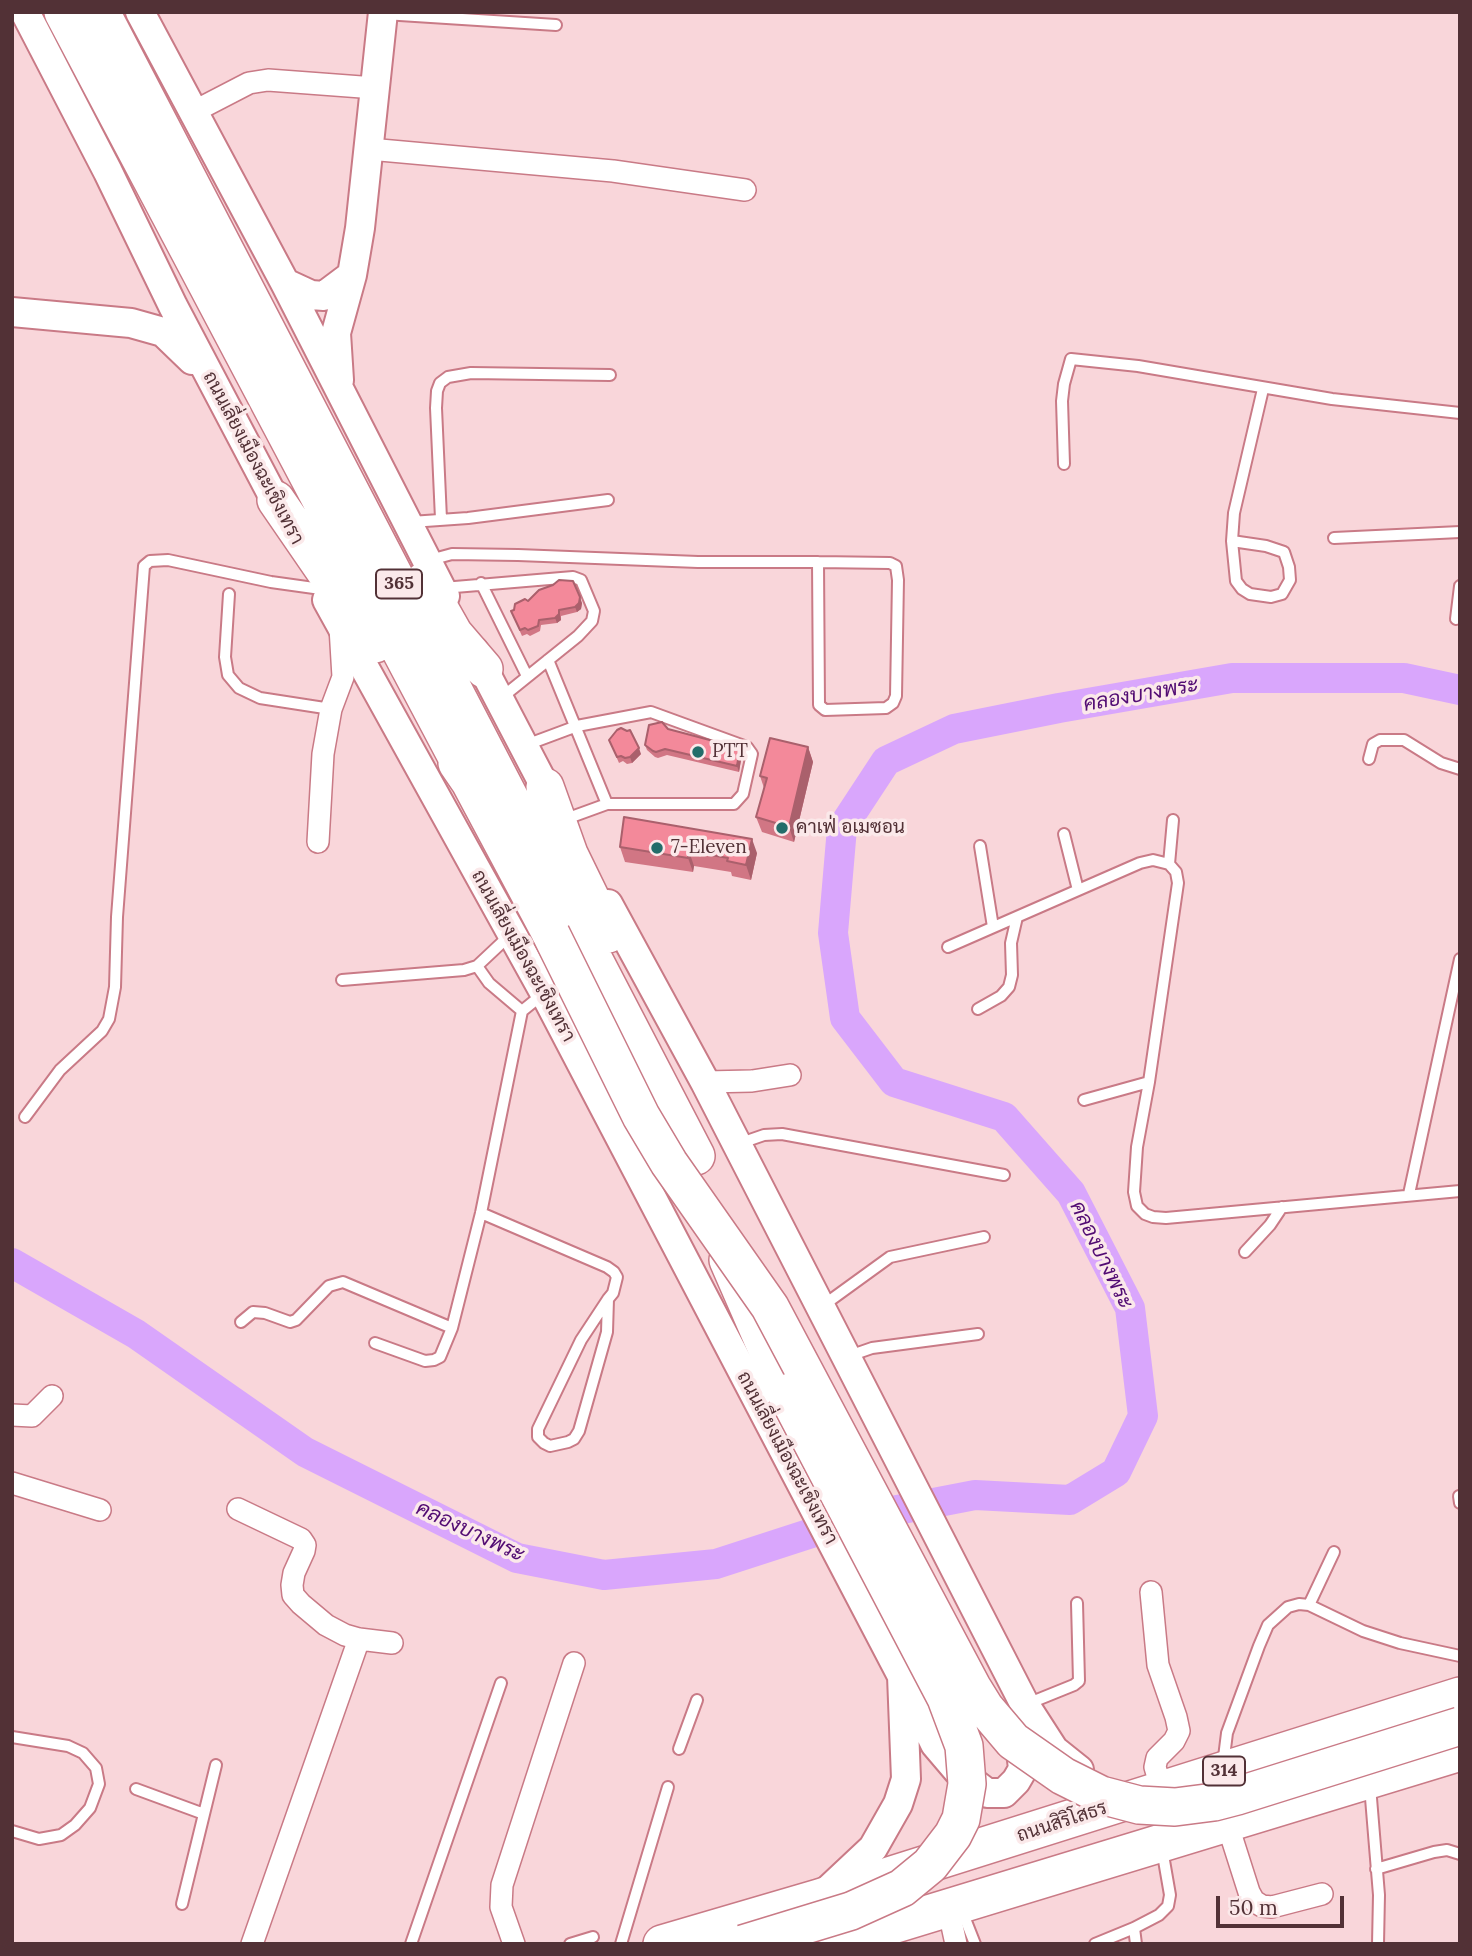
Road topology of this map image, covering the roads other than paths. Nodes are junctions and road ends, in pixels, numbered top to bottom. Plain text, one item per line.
1 (25, 12) edge
2 (63, 12) edge
3 (101, 12) edge
4 (140, 12) edge
5 (383, 13) edge
6 (556, 25) dead end
7 (375, 88) junction
8 (192, 112) junction
9 (172, 148) junction
10 (369, 149) junction
11 (745, 190) dead end
12 (156, 272) junction
13 (352, 275) junction
14 (285, 283) junction
15 (12, 312) edge
16 (131, 323) junction
17 (610, 375) dead end
18 (1263, 389) junction
19 (340, 393) junction
20 (1460, 413) edge
21 (245, 440) junction
22 (1064, 464) dead end
23 (276, 500) junction
24 (608, 500) dead end
25 (441, 520) junction
26 (408, 523) junction
27 (1460, 532) edge
28 (1334, 538) dead end
29 (1232, 541) junction
30 (426, 560) junction
31 (818, 562) junction
32 (481, 583) junction
33 (1460, 586) edge
34 (440, 588) junction
35 (321, 589) junction
36 (229, 594) dead end
37 (1456, 618) dead end
38 (339, 621) junction
39 (548, 660) junction
40 (527, 676) junction
41 (492, 684) junction
42 (331, 709) junction
43 (577, 726) junction
44 (523, 747) junction
45 (1369, 759) dead end
46 (1460, 769) edge
47 (470, 782) junction
48 (545, 787) junction
49 (607, 804) junction
50 (563, 820) junction
51 (1173, 820) dead end
52 (1064, 834) dead end
53 (318, 842) dead end
54 (980, 846) dead end
55 (1169, 864) junction
56 (1078, 890) junction
57 (1017, 917) junction
58 (993, 927) junction
59 (512, 933) junction
60 (948, 947) dead end
61 (1460, 959) edge
62 (477, 965) junction
63 (342, 980) dead end
64 (544, 992) junction
65 (978, 1009) dead end
66 (522, 1011) junction
67 (790, 1074) dead end
68 (705, 1082) junction
69 (1149, 1082) junction
70 (1084, 1100) dead end
71 (25, 1117) dead end
72 (736, 1144) junction
73 (696, 1156) junction
74 (1004, 1175) dead end
75 (1460, 1191) edge
76 (1409, 1194) junction
77 (1282, 1207) junction
78 (481, 1213) junction
79 (984, 1237) dead end
80 (1245, 1252) dead end
81 (608, 1298) junction
82 (821, 1307) junction
83 (241, 1322) dead end
84 (453, 1328) junction
85 (978, 1335) dead end
86 (374, 1343) dead end
87 (846, 1357) junction
88 (52, 1396) dead end
89 (12, 1415) edge
90 (12, 1483) edge
91 (1459, 1496) edge
92 (1460, 1503) edge
93 (238, 1509) dead end
94 (100, 1510) dead end
95 (1334, 1552) dead end
96 (1152, 1592) dead end
97 (1077, 1603) dead end
98 (1309, 1605) junction
99 (359, 1639) junction
100 (392, 1643) dead end
101 (998, 1649) junction
102 (1460, 1656) edge
103 (574, 1663) dead end
104 (902, 1676) junction
105 (501, 1683) dead end
106 (1460, 1696) edge
107 (696, 1700) dead end
108 (1025, 1705) junction
109 (1460, 1726) edge
110 (12, 1737) edge
111 (679, 1748) dead end
112 (1460, 1752) edge
113 (216, 1765) dead end
114 (1222, 1772) junction
115 (1369, 1780) junction
116 (668, 1787) dead end
117 (136, 1789) dead end
118 (1155, 1793) junction
119 (204, 1814) junction
120 (1227, 1823) junction
121 (1047, 1826) junction
122 (12, 1831) edge
123 (1161, 1843) junction
124 (987, 1846) junction
125 (1460, 1854) edge
126 (1376, 1869) junction
127 (1068, 1870) junction
128 (996, 1892) junction
129 (1322, 1894) dead end
130 (819, 1898) junction
131 (182, 1904) dead end
132 (954, 1906) junction
133 (1134, 1928) junction
134 (880, 1936) edge
135 (593, 1937) dead end
136 (839, 1942) edge
137 (252, 1944) edge
138 (411, 1944) edge
139 (514, 1944) edge
140 (570, 1944) edge
141 (621, 1944) edge
142 (662, 1944) edge
143 (743, 1944) edge
144 (956, 1944) edge
145 (975, 1944) edge
146 (1095, 1944) edge
147 (1136, 1944) edge
148 (1378, 1944) edge

1 - 12 main road, ถนนเลี่ยงเมืองฉะเชิงเทรา
2 - 47 highway, 365
3 - 9 highway, 365
4 - 8 main road, 365
5 - 6 lane
5 - 7 main road
7 - 8 street
7 - 10 main road
8 - 14 main road, 365
9 - 41 highway
9 - 73 highway, 365
10 - 11 street
10 - 13 main road
12 - 16 main road
12 - 21 main road, ถนนเลี่ยงเมืองฉะเชิงเทรา
13 - 14 main road
13 - 19 main road
14 - 19 main road, 365
15 - 16 main road
16 - 21 main road
17 - 25 lane
18 - 20 lane
18 - 22 lane
18 - 29 lane
19 - 26 main road, 365
21 - 23 main road, ถนนเลี่ยงเมืองฉะเชิงเทรา
23 - 35 main road, ถนนเลี่ยงเมืองฉะเชิงเทรา
23 - 47 highway
24 - 25 lane
25 - 26 lane
26 - 30 main road, 365
27 - 28 lane
29 - 29 lane
30 - 31 lane
30 - 34 main road, 365
31 - 31 lane
32 - 34 lane
32 - 39 lane
32 - 40 lane
33 - 37 lane
34 - 41 main road, 365
35 - 38 main road, ถนนเลี่ยงเมืองฉะเชิงเทรา
35 - 71 lane
36 - 42 lane
38 - 42 street
38 - 59 main road, ถนนเลี่ยงเมืองฉะเชิงเทรา
39 - 40 lane
39 - 43 lane
40 - 41 lane
41 - 44 main road, 365
42 - 53 street
43 - 44 lane
43 - 49 lane
43 - 49 lane
44 - 48 main road, 365
45 - 46 lane
47 - 109 highway, bridge
48 - 50 main road, 365
48 - 73 highway
49 - 50 lane
50 - 68 main road, 365
51 - 55 lane
52 - 56 lane
54 - 58 lane
55 - 56 lane
55 - 69 lane
56 - 57 lane
57 - 58 lane
57 - 65 lane
58 - 60 lane
59 - 62 lane
59 - 64 main road, ถนนเลี่ยงเมืองฉะเชิงเทรา
61 - 76 lane
62 - 63 lane
62 - 66 lane
64 - 66 lane
64 - 104 main road, ถนนเลี่ยงเมืองฉะเชิงเทรา
66 - 78 lane
67 - 68 street
68 - 72 main road, 365
69 - 70 lane
69 - 77 lane
72 - 74 lane
72 - 82 main road, 365
73 - 143 highway, bridge
75 - 76 lane
76 - 77 lane
77 - 80 lane
78 - 81 lane
78 - 84 lane
79 - 82 lane
81 - 81 lane
82 - 87 main road, 365
83 - 84 lane
84 - 86 lane
85 - 87 lane
87 - 101 main road, 365
88 - 89 street
90 - 94 street
91 - 92 lane
93 - 99 street
95 - 98 lane
96 - 118 street
97 - 108 lane
98 - 102 lane
98 - 114 lane
99 - 100 street
99 - 137 street
101 - 104 main road
101 - 108 main road, 365
103 - 139 street
104 - 130 main road, ถนนเลี่ยงเมืองฉะเชิงเทรา
105 - 138 lane
106 - 114 highway, ถนนสิริโสธร / 314
107 - 111 lane
108 - 118 main road, 365
110 - 122 lane
112 - 115 highway
113 - 119 lane
114 - 118 highway, ถนนสิริโสธร / 314
115 - 120 highway
115 - 126 lane
116 - 141 lane
117 - 119 lane
118 - 121 highway, ถนนสิริโสธร / 314
119 - 131 lane
120 - 123 highway
120 - 129 street
121 - 124 highway, ถนนสิริโสธร / 314
121 - 127 highway
123 - 127 highway
123 - 133 lane
124 - 128 highway
124 - 130 highway, ถนนสิริโสธร / 314
125 - 126 lane
126 - 148 lane
127 - 128 highway
128 - 132 highway
130 - 142 highway, ถนนสิริโสธร / 314
132 - 134 highway
132 - 144 street
132 - 145 lane
133 - 146 lane
133 - 147 lane
134 - 136 highway
135 - 140 lane

